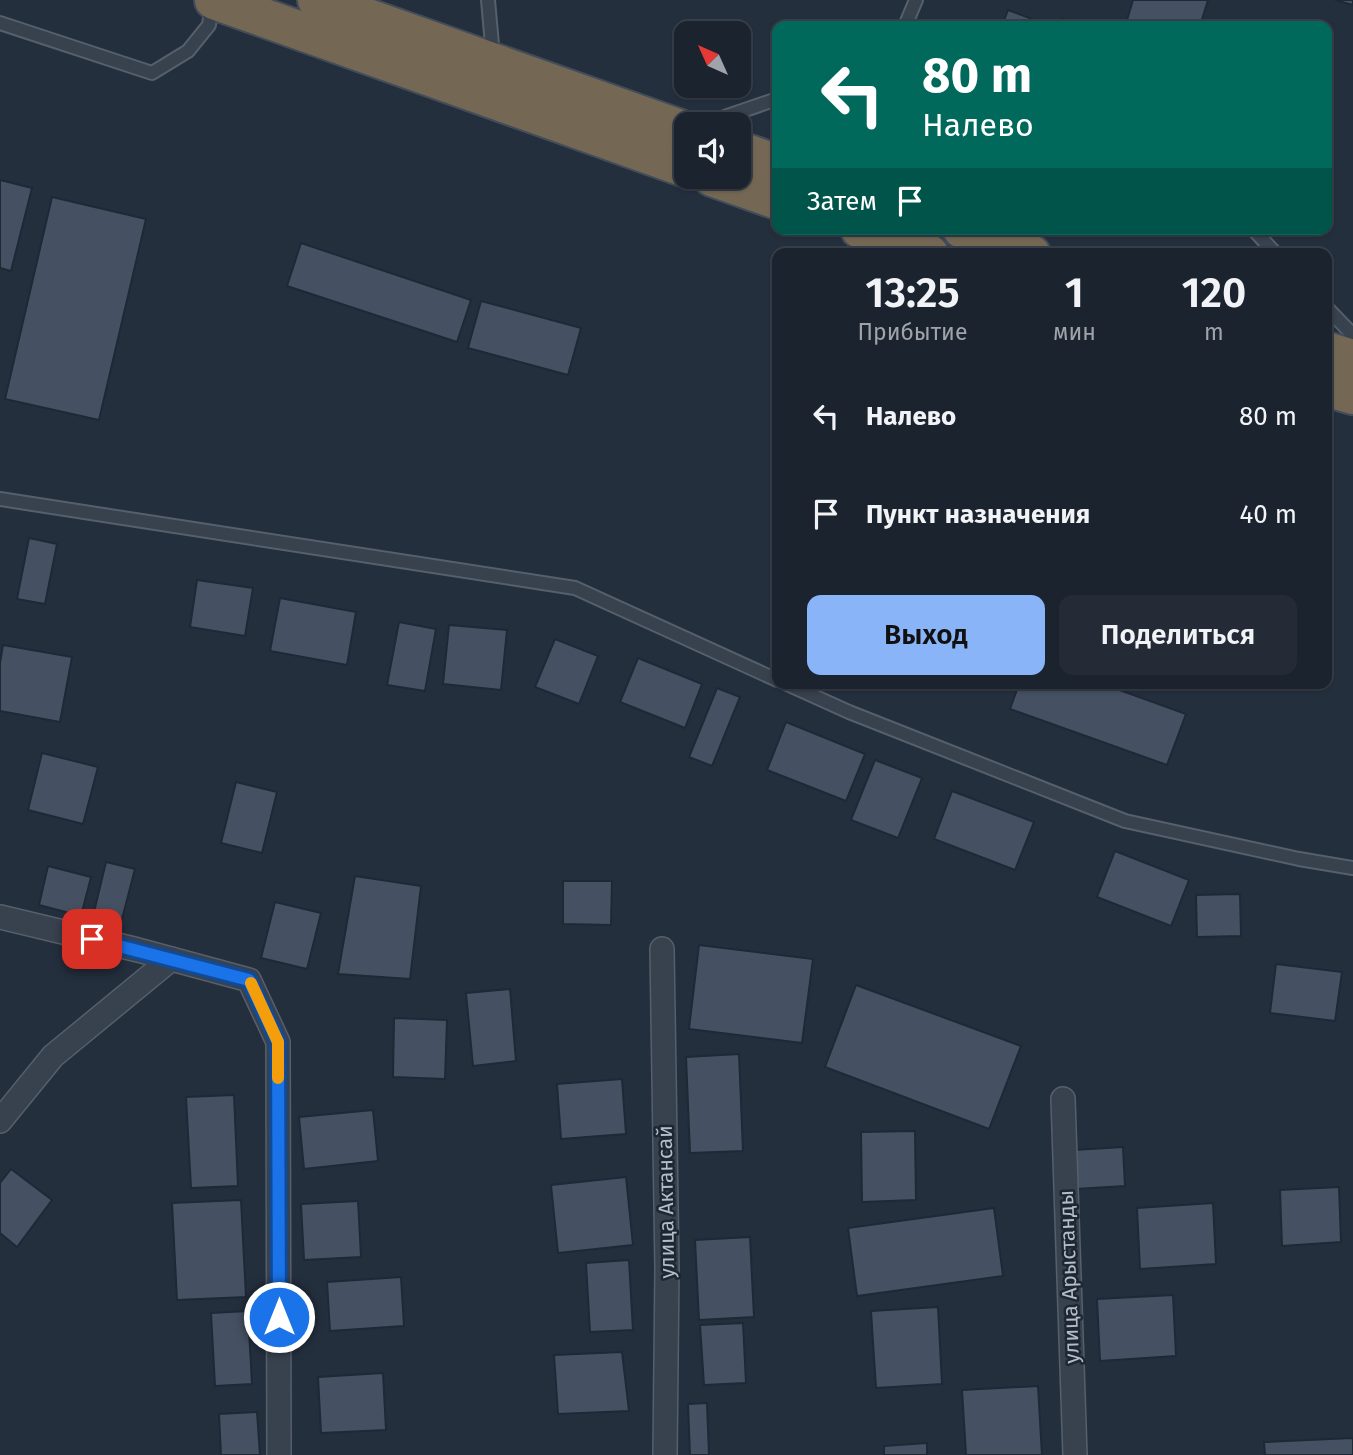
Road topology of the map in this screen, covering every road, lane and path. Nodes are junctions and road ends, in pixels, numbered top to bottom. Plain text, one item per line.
1 (213, 0) edge
2 (317, 0) edge
3 (488, 0) edge
4 (916, 0) edge
5 (907, 21) edge
6 (0, 23) edge
7 (494, 63) junction
8 (772, 101) edge
9 (739, 112) edge
10 (674, 127) edge
11 (751, 154) edge
12 (772, 161) edge
13 (674, 163) edge
14 (746, 189) edge
15 (772, 198) edge
16 (877, 235) edge
17 (979, 235) edge
18 (1259, 235) edge
19 (912, 248) edge
20 (1014, 248) edge
21 (1270, 248) edge
22 (1332, 313) edge
23 (1353, 335) edge
24 (1332, 353) edge
25 (1353, 359) edge
26 (1332, 389) edge
27 (1353, 395) edge
28 (0, 499) edge
29 (772, 678) edge
30 (798, 689) edge
31 (1353, 868) edge
32 (0, 917) edge
33 (662, 949) dead end
34 (171, 959) junction
35 (1063, 1099) dead end
36 (0, 1121) edge
37 (279, 1455) edge
38 (665, 1455) edge
39 (1075, 1455) edge

1 - 6 lane
1 - 13 highway
2 - 7 highway
3 - 7 lane
4 - 5 lane
7 - 10 highway
8 - 9 lane
11 - 12 highway
14 - 15 highway
16 - 19 highway
17 - 20 highway
18 - 21 lane
22 - 23 lane
24 - 25 highway
26 - 27 highway
28 - 29 lane
30 - 31 lane
32 - 34 street
33 - 38 street, улица Актансай
34 - 36 street
34 - 37 street
35 - 39 street, улица Арыстанды

